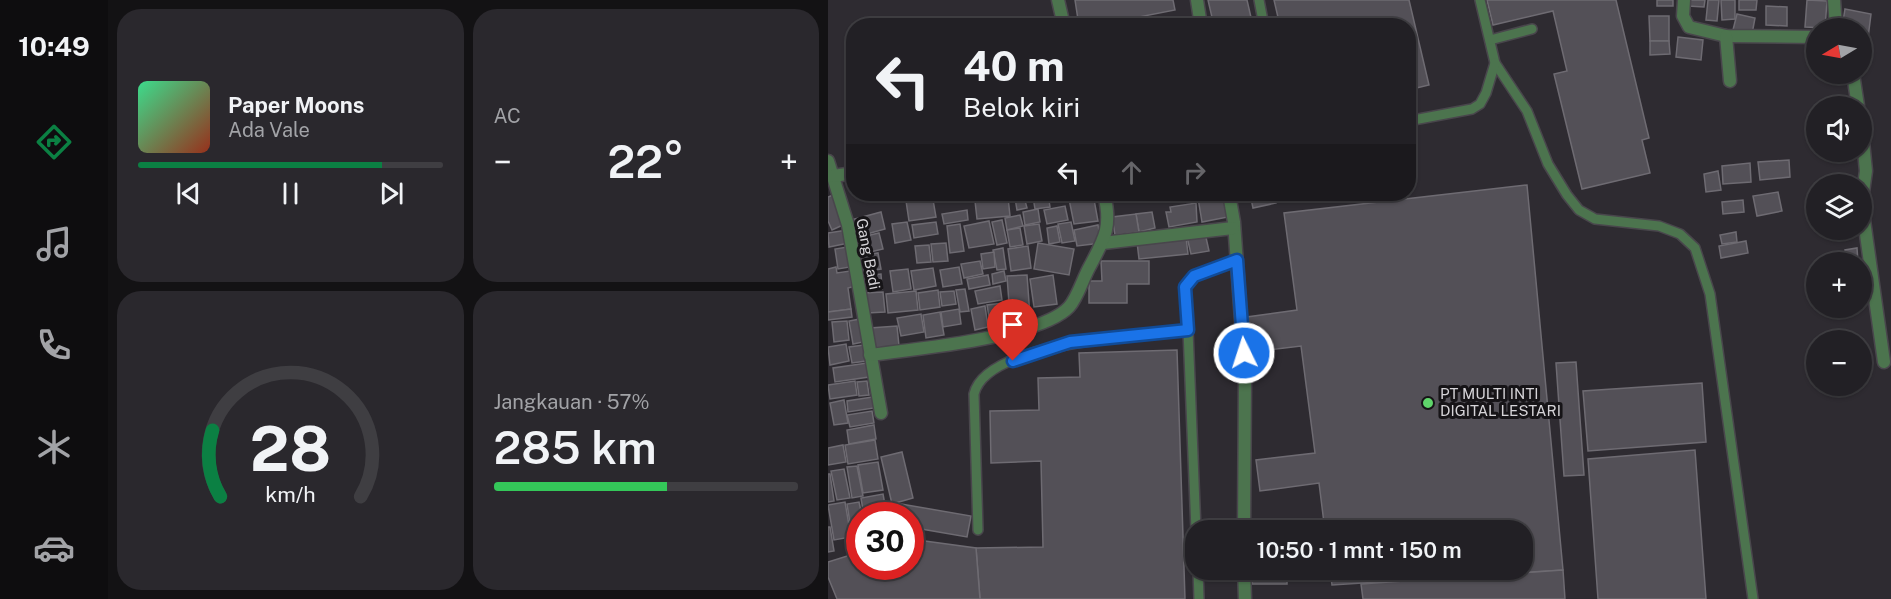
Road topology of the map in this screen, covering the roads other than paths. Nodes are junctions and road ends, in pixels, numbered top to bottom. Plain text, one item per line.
1 (1058, 0) edge
2 (1197, 0) edge
3 (1259, 0) edge
4 (1480, 0) edge
5 (1684, 0) edge
6 (1834, 0) edge
7 (1062, 18) edge
8 (1200, 18) edge
9 (1262, 18) edge
10 (1835, 18) edge
11 (1532, 29) dead end
12 (1726, 36) junction
13 (1806, 37) edge
14 (1490, 40) junction
15 (1495, 63) junction
16 (1730, 81) dead end
17 (1416, 120) edge
18 (828, 161) edge
19 (846, 175) edge
20 (833, 177) junction
21 (1106, 201) edge
22 (1230, 201) edge
23 (1233, 228) junction
24 (1867, 240) edge
25 (1103, 243) junction
26 (1237, 260) junction
27 (1188, 330) junction
28 (870, 355) junction
29 (1884, 362) dead end
30 (881, 413) dead end
31 (1196, 520) edge
32 (1244, 520) edge
33 (978, 530) dead end
34 (1198, 580) edge
35 (1244, 580) edge
36 (1199, 599) edge
37 (1245, 599) edge
38 (1754, 599) edge

1 - 7 street
2 - 8 street
3 - 9 lane
4 - 14 lane
5 - 12 street
6 - 10 street
11 - 14 lane
12 - 13 street
12 - 16 street
14 - 15 lane
15 - 17 lane
15 - 38 lane
18 - 20 street, Gang Badi
19 - 20 street
20 - 28 street, Gang Badi
21 - 25 street
22 - 23 street
23 - 25 street
23 - 26 street
24 - 29 street
25 - 28 street
26 - 27 lane
26 - 32 street
27 - 31 lane
27 - 33 lane
28 - 30 street, Gang Badi
34 - 36 lane
35 - 37 street

